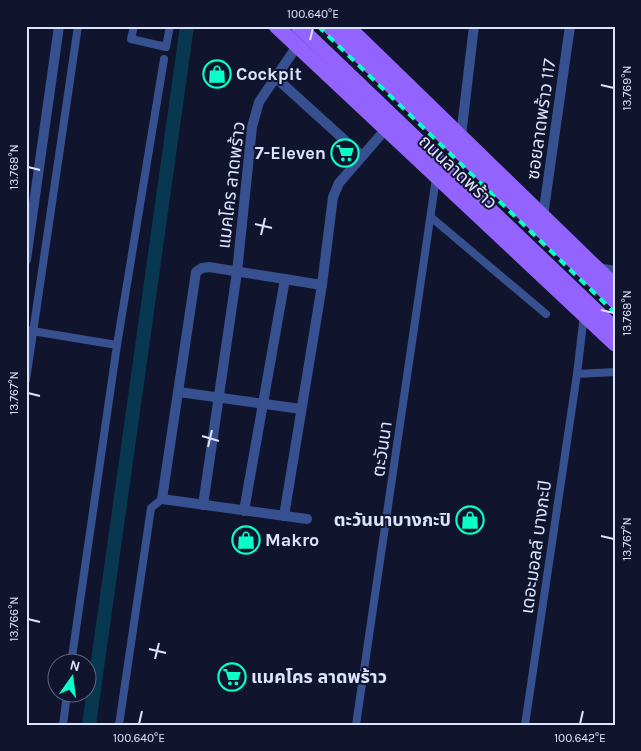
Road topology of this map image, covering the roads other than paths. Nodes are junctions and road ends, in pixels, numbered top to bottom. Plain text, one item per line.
1 (58, 26) edge
2 (78, 26) edge
3 (134, 26) edge
4 (170, 26) edge
5 (276, 26) edge
6 (298, 26) edge
7 (329, 26) edge
8 (347, 26) edge
9 (474, 26) edge
10 (570, 26) edge
11 (296, 46) junction
12 (164, 59) dead end
13 (275, 77) junction
14 (384, 130) junction
15 (461, 136) junction
16 (361, 155) junction
17 (436, 178) junction
18 (543, 216) junction
19 (432, 218) junction
20 (26, 260) edge
21 (597, 268) junction
22 (615, 271) edge
23 (238, 272) junction
24 (285, 279) junction
25 (322, 285) junction
26 (615, 286) edge
27 (615, 301) edge
28 (546, 314) dead end
29 (584, 315) junction
30 (615, 329) edge
31 (29, 330) edge
32 (615, 344) edge
33 (117, 346) junction
34 (615, 372) edge
35 (576, 374) junction
36 (26, 380) edge
37 (179, 392) junction
38 (219, 397) junction
39 (263, 403) junction
40 (301, 409) junction
41 (162, 499) junction
42 (203, 505) junction
43 (244, 511) junction
44 (284, 516) junction
45 (307, 519) dead end
46 (72, 654) edge
47 (66, 704) edge
48 (63, 725) edge
49 (119, 725) edge
50 (356, 725) edge
51 (525, 725) edge

1 - 20 street
2 - 31 lane
3 - 4 lane
5 - 11 main road, ถนนลาดพร้าว
6 - 30 main road
7 - 27 main road
8 - 15 main road, ถนนลาดพร้าว
9 - 15 street
10 - 18 street, ซอยลาดพร้าว 117
11 - 13 street, แมคโคร ลาดพร้าว
11 - 14 main road, ถนนลาดพร้าว
12 - 33 lane
13 - 16 street
13 - 23 street, แมคโคร ลาดพร้าว
14 - 16 street
14 - 17 main road, ถนนลาดพร้าว
15 - 18 main road, ถนนลาดพร้าว
16 - 25 street
17 - 19 lane, ตะวันนา
17 - 29 main road, ถนนลาดพร้าว
18 - 21 main road, ถนนลาดพร้าว
19 - 28 lane
19 - 50 lane, ตะวันนา
21 - 22 street
21 - 26 main road, ถนนลาดพร้าว
23 - 24 street, แมคโคร ลาดพร้าว
23 - 37 street, แมคโคร ลาดพร้าว
23 - 38 street
24 - 25 street, แมคโคร ลาดพร้าว
24 - 39 street
25 - 40 street
29 - 32 main road, ถนนลาดพร้าว
29 - 35 lane, เดอะมอลล์ บางกะปิ
31 - 33 lane
31 - 36 lane
33 - 46 lane
34 - 35 lane
35 - 51 lane, เดอะมอลล์ บางกะปิ
37 - 38 street
37 - 41 street, แมคโคร ลาดพร้าว
38 - 39 street
38 - 42 street
39 - 40 street
39 - 43 street
40 - 44 street
41 - 42 street
41 - 49 lane
42 - 43 street
43 - 44 street
44 - 45 street
47 - 48 lane

